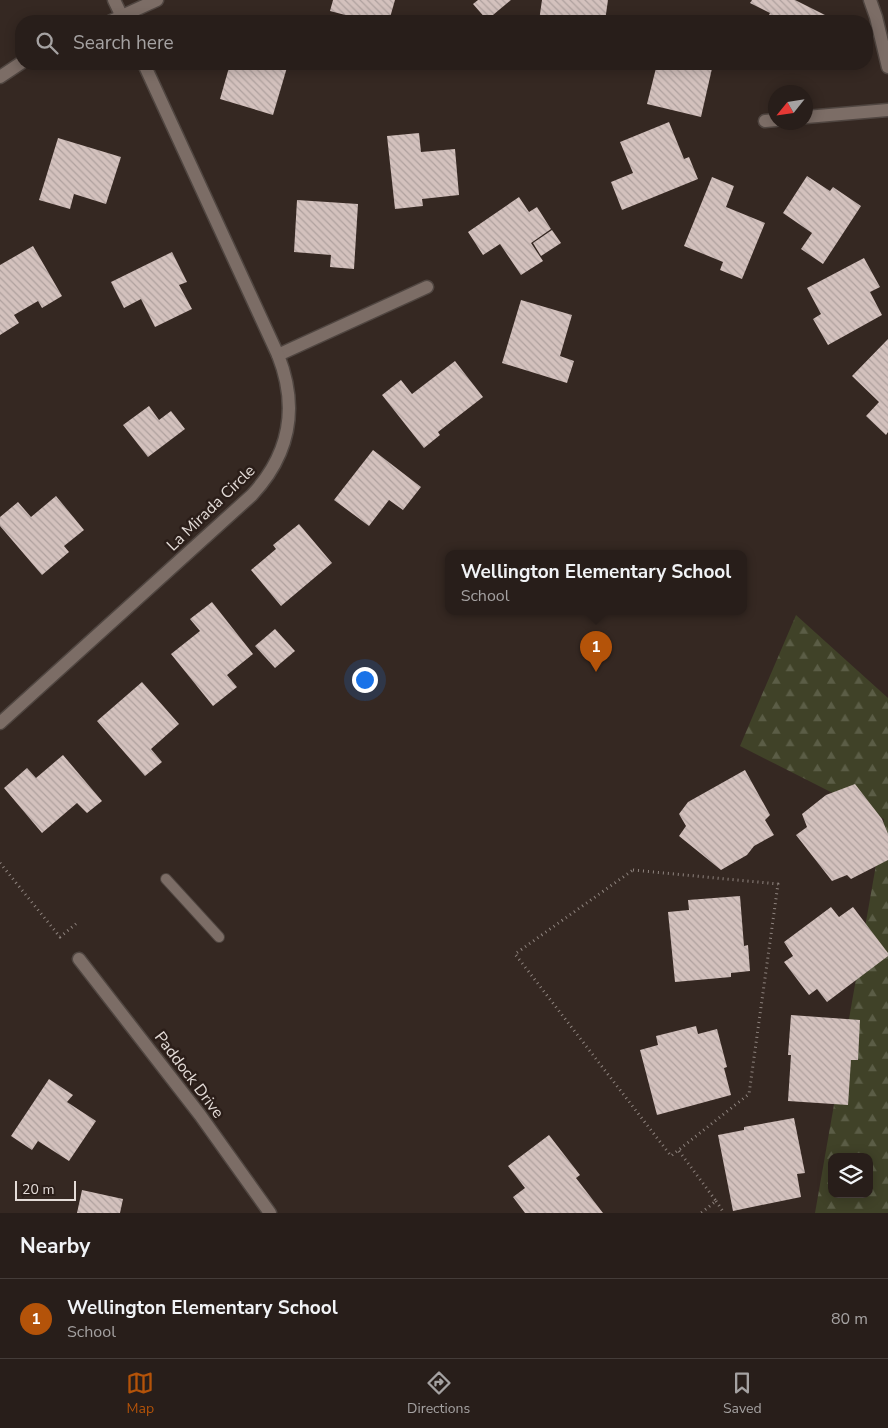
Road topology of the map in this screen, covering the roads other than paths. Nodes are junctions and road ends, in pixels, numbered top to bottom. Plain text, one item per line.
1 (114, 0) edge
2 (157, 0) edge
3 (870, 0) edge
4 (118, 15) edge
5 (128, 15) edge
6 (15, 67) edge
7 (888, 67) edge
8 (147, 70) edge
9 (0, 77) edge
10 (888, 110) edge
11 (813, 116) edge
12 (427, 287) dead end
13 (278, 356) junction
14 (0, 723) edge
15 (166, 879) dead end
16 (219, 936) dead end
17 (80, 959) dead end
18 (270, 1213) edge

1 - 4 street
2 - 5 street
3 - 7 street
6 - 9 street
8 - 13 street, La Mirada Circle
10 - 11 street
12 - 13 street
13 - 14 street, La Mirada Circle
15 - 16 lane
17 - 18 street, Paddock Drive

